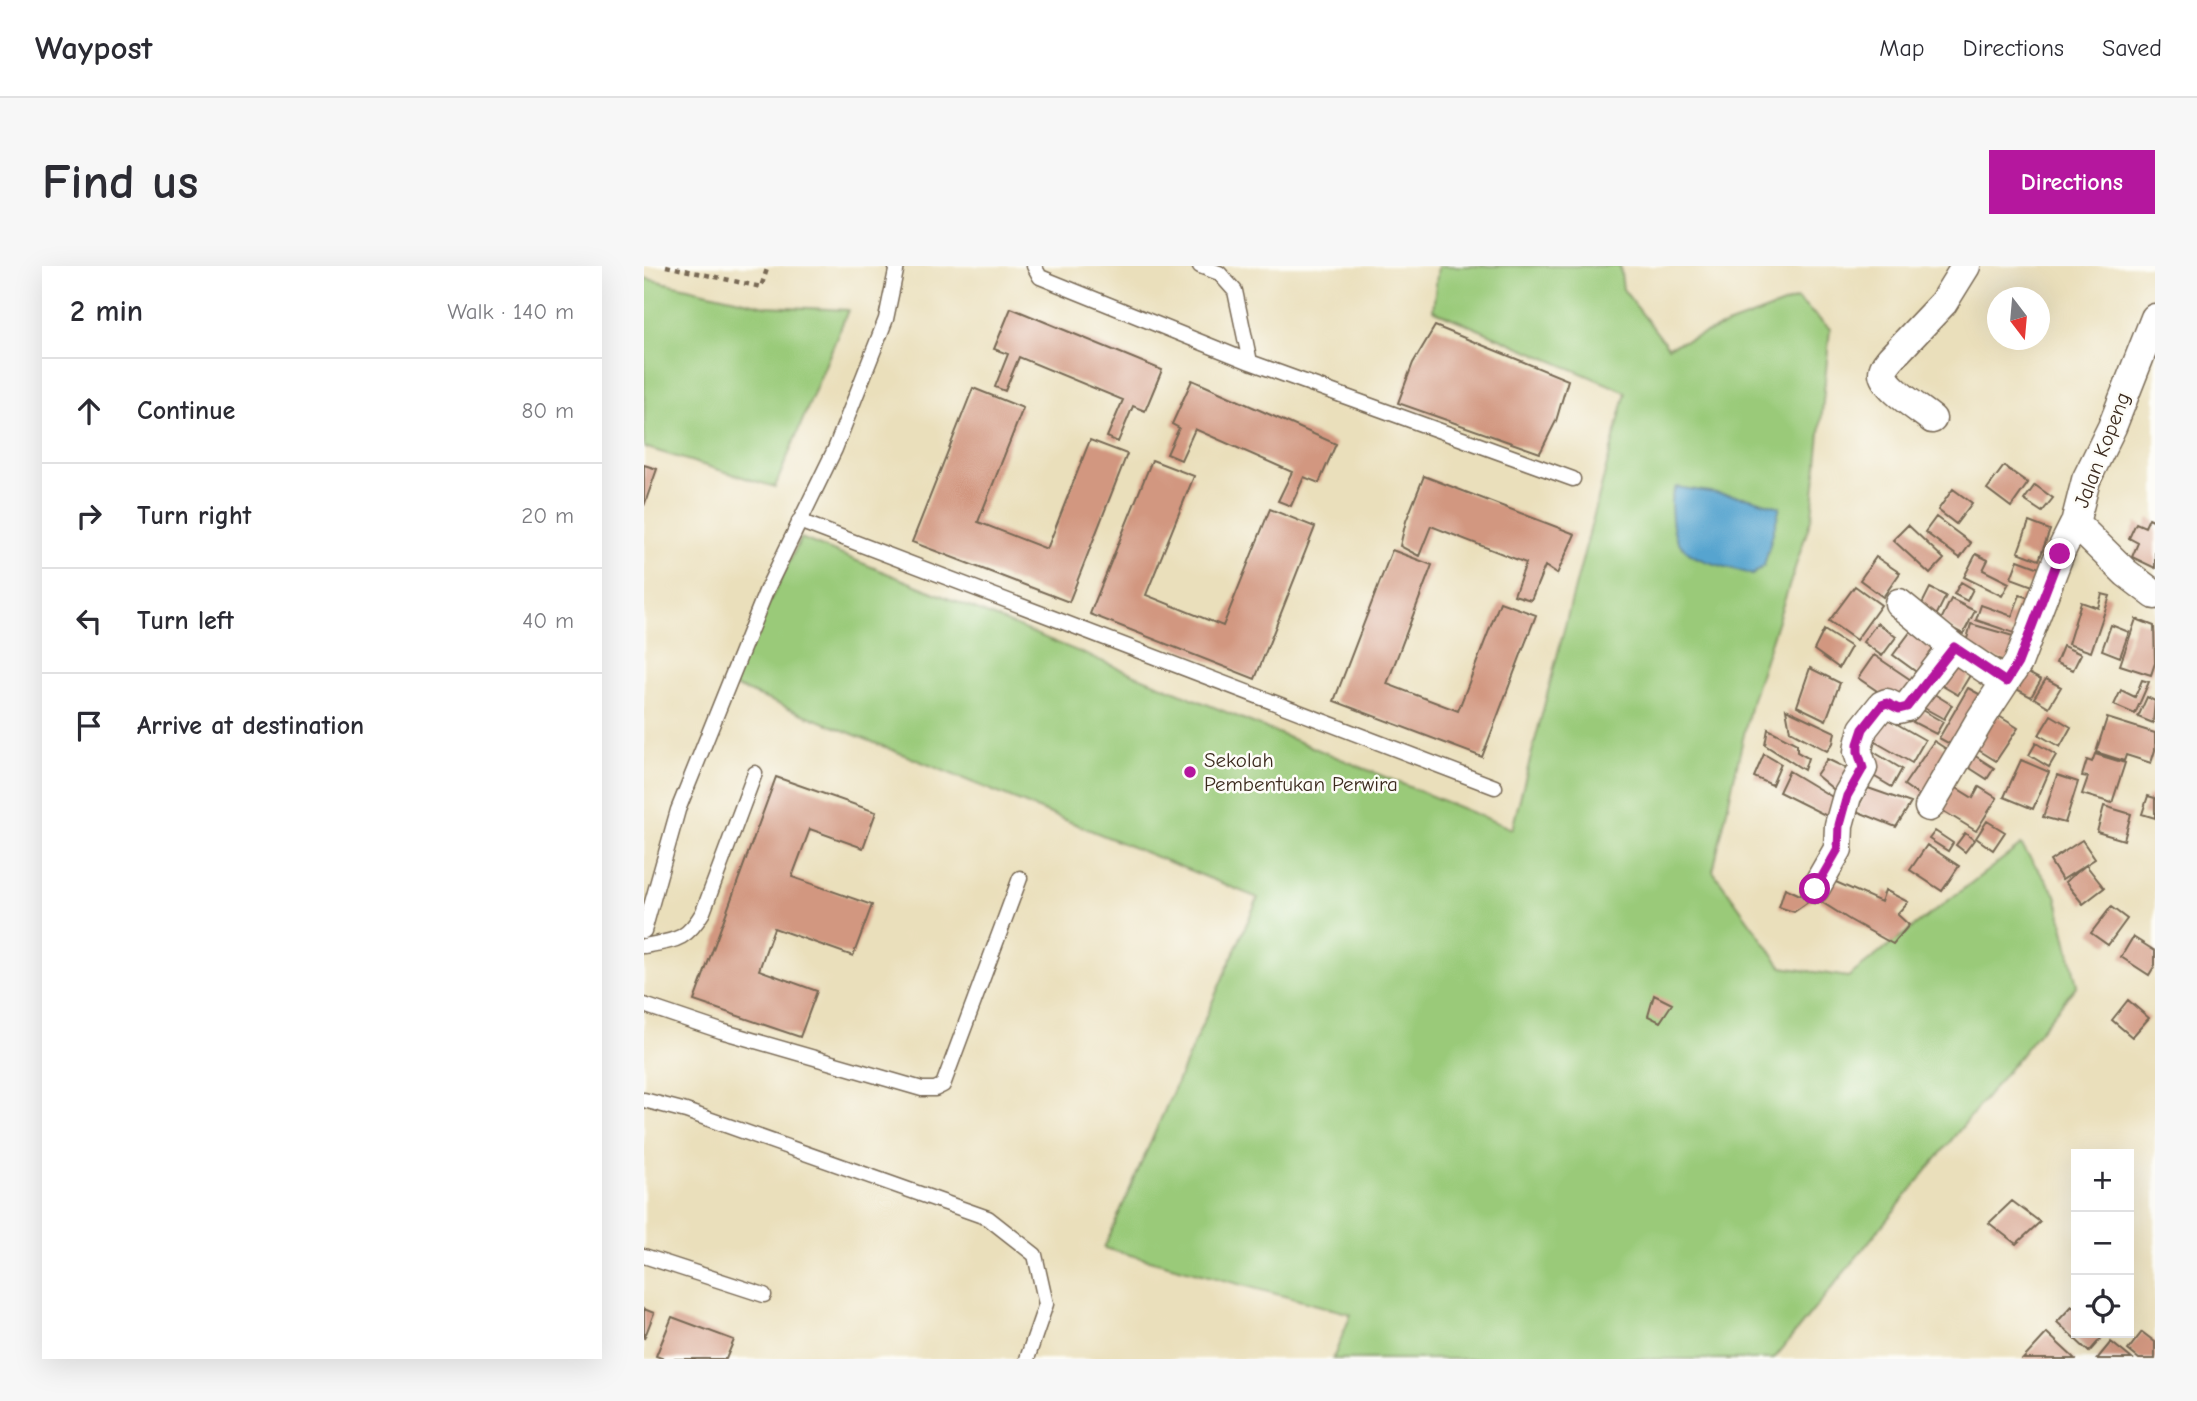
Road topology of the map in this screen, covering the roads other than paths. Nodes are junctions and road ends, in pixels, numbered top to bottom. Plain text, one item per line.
1 (897, 266) edge
2 (1034, 266) edge
3 (1200, 266) edge
4 (1966, 266) edge
5 (2155, 318) edge
6 (1250, 362) junction
7 (1932, 419) dead end
8 (1573, 479) dead end
9 (799, 521) junction
10 (2075, 523) junction
11 (2155, 595) edge
12 (1899, 603) dead end
13 (1954, 647) junction
14 (2006, 682) junction
15 (755, 774) dead end
16 (1495, 787) dead end
17 (1929, 807) dead end
18 (1020, 878) dead end
19 (1815, 889) dead end
20 (644, 930) edge
21 (644, 946) edge
22 (644, 1005) edge
23 (644, 1100) edge
24 (644, 1256) edge
25 (764, 1294) dead end
26 (1027, 1359) edge

1 - 9 lane
2 - 6 lane
3 - 6 lane
4 - 7 street
5 - 10 street, Jalan Kopeng
6 - 8 lane
9 - 16 lane
9 - 20 lane
10 - 11 street, Jalan Kopeng
10 - 14 street
12 - 13 street
13 - 14 street
13 - 19 street
14 - 17 street
15 - 21 lane
18 - 22 lane
23 - 26 lane
24 - 25 lane

